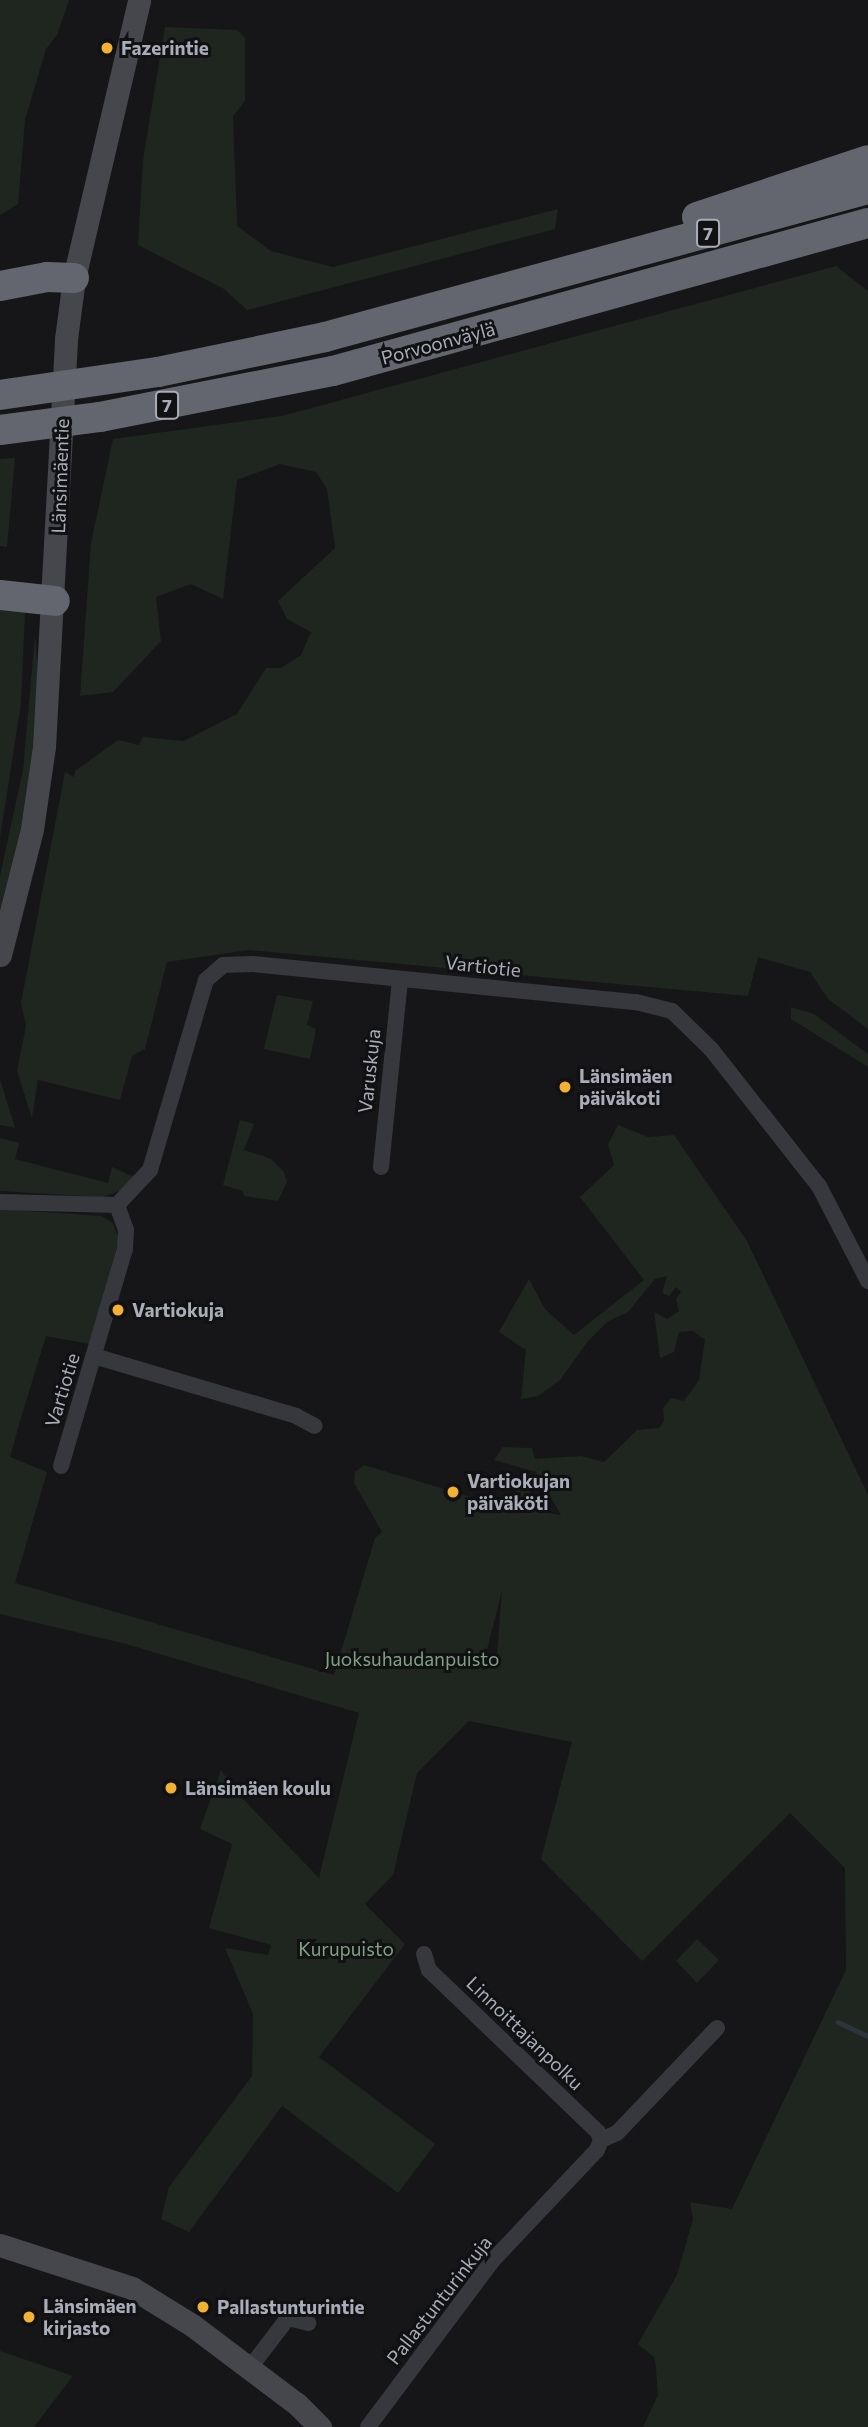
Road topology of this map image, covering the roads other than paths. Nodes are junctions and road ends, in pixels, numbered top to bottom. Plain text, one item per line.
1 (139, 0) edge
2 (868, 160) edge
3 (868, 189) edge
4 (868, 223) edge
5 (868, 243) edge
6 (548, 277) junction
7 (74, 278) junction
8 (0, 286) edge
9 (638, 289) junction
10 (0, 396) edge
11 (0, 430) edge
12 (0, 595) edge
13 (55, 601) junction
14 (0, 956) edge
15 (400, 979) junction
16 (381, 1167) dead end
17 (0, 1201) edge
18 (117, 1205) junction
19 (868, 1282) edge
20 (94, 1356) junction
21 (315, 1426) dead end
22 (61, 1466) dead end
23 (424, 1954) dead end
24 (717, 2028) dead end
25 (601, 2140) junction
26 (0, 2245) edge
27 (308, 2323) dead end
28 (249, 2368) junction
29 (320, 2427) edge
30 (368, 2427) edge

1 - 7 main road, Länsimäentie
2 - 6 highway
3 - 6 highway, Porvoonväylä / 7
4 - 9 highway, Porvoonväylä / 7
5 - 9 highway
6 - 10 highway, Porvoonväylä / 7
7 - 8 highway
7 - 13 main road, Länsimäentie
9 - 11 highway, Porvoonväylä / 7
12 - 13 highway
13 - 14 main road, Länsimäentie
15 - 16 street, Varuskuja
15 - 18 street, Vartiotie
15 - 19 street, Vartiotie
17 - 18 street
18 - 20 street, Vartiotie
20 - 21 street
20 - 22 street, Vartiotie
23 - 25 street, Linnoittajanpolku
24 - 25 street, Pallastunturinkuja
25 - 30 street, Pallastunturinkuja
26 - 28 main road
27 - 28 street
28 - 29 main road

